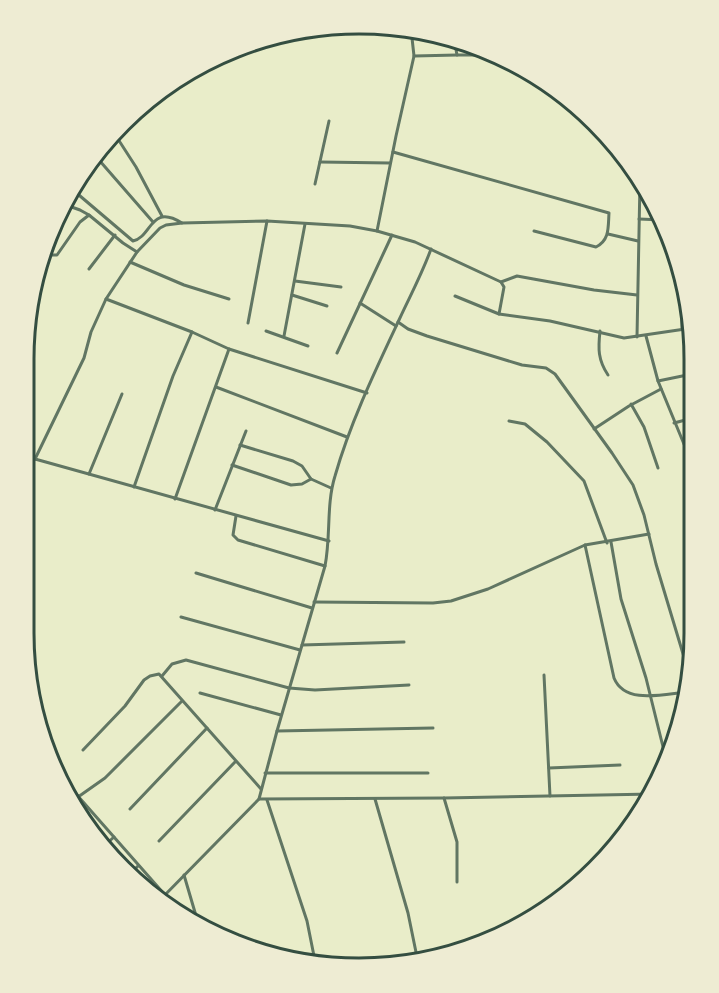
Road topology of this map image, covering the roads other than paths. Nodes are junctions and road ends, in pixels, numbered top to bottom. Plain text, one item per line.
1 (412, 39) edge
2 (456, 50) edge
3 (474, 55) edge
4 (414, 56) junction
5 (457, 56) junction
6 (328, 122) dead end
7 (119, 141) edge
8 (393, 152) junction
9 (320, 162) junction
10 (101, 163) edge
11 (391, 163) junction
12 (315, 184) dead end
13 (79, 195) edge
14 (640, 195) edge
15 (73, 207) edge
16 (89, 215) junction
17 (162, 216) junction
18 (639, 219) junction
19 (653, 220) edge
20 (267, 221) junction
21 (153, 222) junction
22 (182, 223) junction
23 (305, 224) junction
24 (377, 231) junction
25 (534, 231) dead end
26 (608, 234) junction
27 (115, 235) junction
28 (392, 235) junction
29 (639, 241) junction
30 (431, 249) junction
31 (137, 252) junction
32 (52, 255) edge
33 (130, 262) junction
34 (89, 269) dead end
35 (295, 281) junction
36 (501, 282) junction
37 (341, 287) dead end
38 (292, 295) junction
39 (637, 295) junction
40 (455, 296) dead end
41 (106, 299) junction
42 (229, 299) dead end
43 (360, 303) junction
44 (327, 306) dead end
45 (499, 314) junction
46 (682, 317) edge
47 (248, 323) dead end
48 (397, 324) junction
49 (682, 330) joint
50 (266, 331) dead end
51 (600, 331) junction
52 (192, 332) junction
53 (284, 336) junction
54 (646, 336) junction
55 (637, 337) junction
56 (308, 346) dead end
57 (230, 349) junction
58 (337, 353) dead end
59 (608, 375) dead end
60 (684, 376) edge
61 (658, 381) junction
62 (216, 387) junction
63 (661, 389) junction
64 (367, 393) junction
65 (122, 394) dead end
66 (631, 405) junction
67 (684, 420) edge
68 (509, 421) dead end
69 (674, 423) junction
70 (594, 429) junction
71 (246, 431) dead end
72 (347, 437) junction
73 (240, 445) junction
74 (684, 446) edge
75 (35, 459) joint
76 (232, 465) junction
77 (658, 468) dead end
78 (89, 474) junction
79 (311, 478) junction
80 (134, 487) junction
81 (332, 489) junction
82 (175, 499) junction
83 (215, 510) junction
84 (236, 516) junction
85 (650, 534) junction
86 (329, 541) junction
87 (609, 543) junction
88 (585, 545) junction
89 (325, 566) junction
90 (196, 573) dead end
91 (314, 602) junction
92 (312, 608) junction
93 (181, 617) dead end
94 (404, 642) dead end
95 (302, 645) junction
96 (300, 650) junction
97 (684, 657) edge
98 (544, 675) dead end
99 (162, 676) junction
100 (410, 685) dead end
101 (289, 688) junction
102 (200, 693) dead end
103 (679, 693) edge
104 (649, 696) junction
105 (182, 700) junction
106 (281, 715) junction
107 (207, 728) junction
108 (433, 728) dead end
109 (277, 731) junction
110 (663, 749) edge
111 (82, 750) dead end
112 (235, 762) junction
113 (620, 765) dead end
114 (549, 768) junction
115 (265, 773) junction
116 (428, 773) dead end
117 (261, 789) junction
118 (642, 794) edge
119 (550, 796) junction
120 (78, 797) edge
121 (444, 798) junction
122 (80, 799) edge
123 (259, 799) junction
124 (375, 799) junction
125 (267, 800) junction
126 (87, 807) joint
127 (130, 809) dead end
128 (114, 837) junction
129 (110, 841) edge
130 (159, 841) dead end
131 (138, 866) junction
132 (136, 868) edge
133 (184, 875) junction
134 (457, 882) dead end
135 (159, 889) edge
136 (166, 894) edge
137 (195, 914) edge
138 (416, 953) edge
139 (314, 955) edge

1 - 4 street
2 - 5 street
3 - 5 street
4 - 5 street
4 - 8 street
6 - 9 street
7 - 17 street
8 - 11 street
8 - 26 street
9 - 11 street
9 - 12 street
10 - 21 street
11 - 24 street
13 - 21 street
14 - 18 street
15 - 16 street
16 - 27 street
16 - 32 street
17 - 21 street
17 - 22 street
18 - 19 street
18 - 29 street
20 - 22 street
20 - 23 street
20 - 47 street
22 - 31 street
23 - 24 street
23 - 35 street
24 - 28 street
25 - 26 street
26 - 29 street
27 - 31 street
27 - 34 street
28 - 30 street
28 - 43 street
29 - 39 street
30 - 36 street
30 - 48 street
31 - 33 street
33 - 41 street
33 - 42 street
35 - 37 street
35 - 38 street
36 - 39 street
36 - 45 street
38 - 44 street
38 - 53 street
39 - 55 street
40 - 45 street
41 - 52 street
41 - 75 street
43 - 48 street
43 - 58 street
45 - 51 street
46 - 49 street
48 - 64 street
48 - 70 street
49 - 54 street
50 - 53 street
51 - 55 street
51 - 59 street
52 - 57 street
52 - 80 street
53 - 56 street
54 - 55 street
54 - 61 street
57 - 62 street
57 - 64 street
60 - 61 street
61 - 63 street
62 - 72 street
62 - 82 street
63 - 66 street
63 - 69 street
64 - 72 street
65 - 78 street
66 - 70 street
66 - 77 street
67 - 69 street
68 - 87 street
69 - 74 street
70 - 85 street
71 - 73 street
72 - 81 street
73 - 76 street
73 - 79 street
75 - 78 street
76 - 79 street
76 - 83 street
78 - 80 street
79 - 81 street
80 - 82 street
81 - 86 street
82 - 83 street
83 - 84 street
84 - 86 street
84 - 89 street
85 - 87 street
85 - 97 street
86 - 89 street
87 - 88 street
87 - 104 street
88 - 91 street
88 - 104 street
89 - 91 street
90 - 92 street
91 - 92 street
92 - 95 street
93 - 96 street
94 - 95 street
95 - 96 street
96 - 101 street
98 - 114 street
99 - 101 street
99 - 105 street
99 - 111 street
100 - 101 street
101 - 106 street
102 - 106 street
103 - 104 street
104 - 110 street
105 - 107 street
105 - 120 street
106 - 109 street
107 - 112 street
107 - 127 street
108 - 109 street
109 - 115 street
112 - 117 street
112 - 130 street
113 - 114 street
114 - 119 street
115 - 116 street
115 - 117 street
117 - 123 street
118 - 119 street
119 - 121 street
121 - 124 street
121 - 134 street
122 - 126 street
123 - 125 street
123 - 133 street
124 - 125 street
124 - 138 street
125 - 139 street
126 - 128 street
128 - 129 street
128 - 131 street
131 - 132 street
131 - 135 street
133 - 136 street
133 - 137 street

